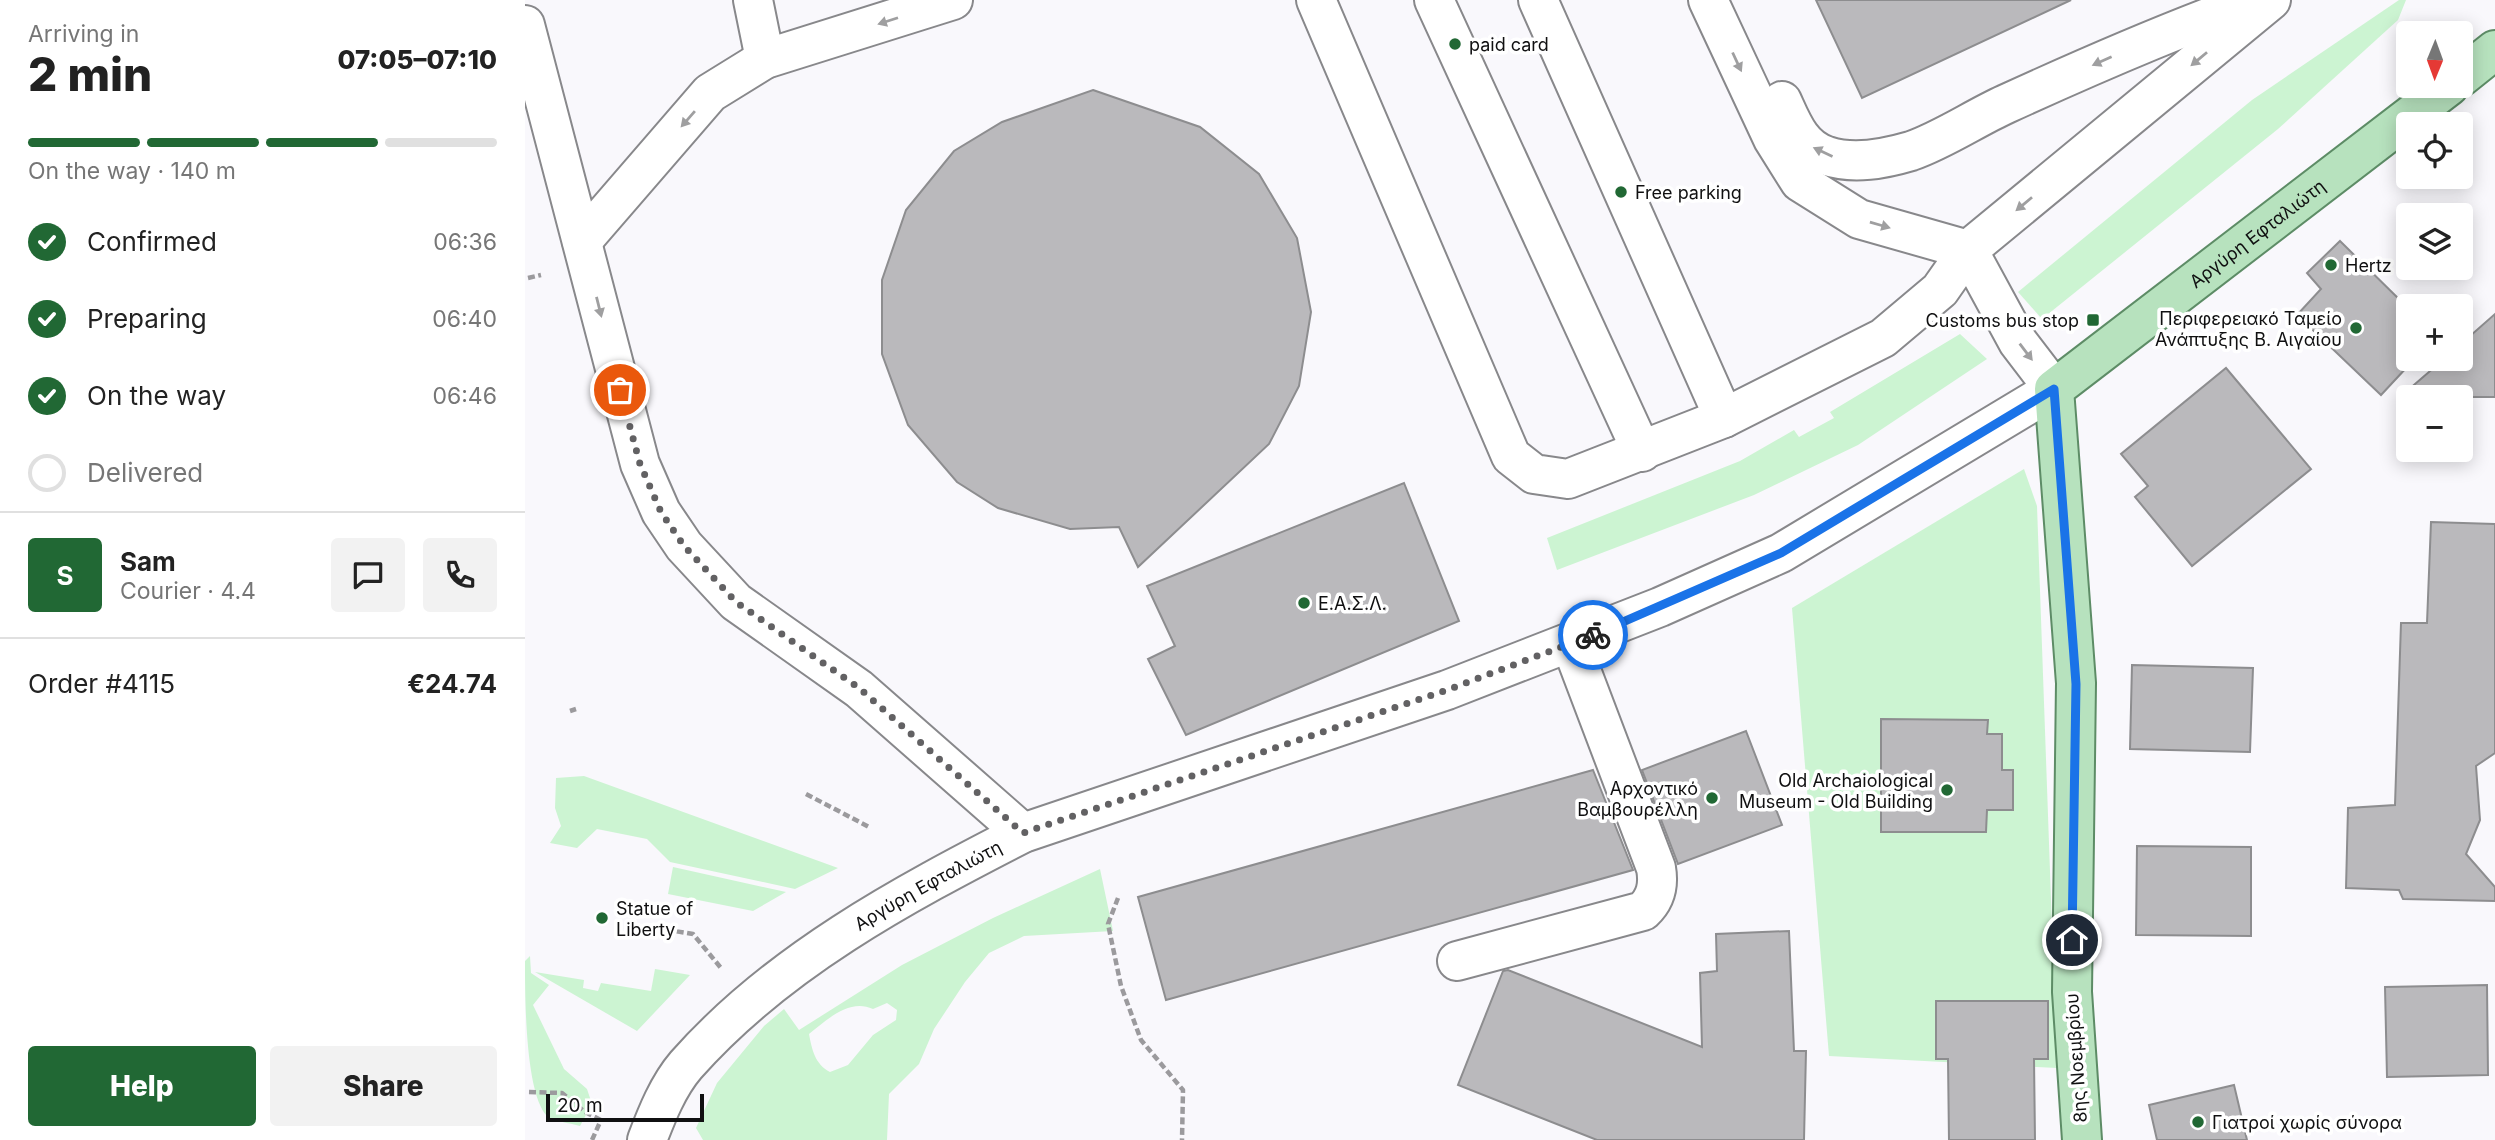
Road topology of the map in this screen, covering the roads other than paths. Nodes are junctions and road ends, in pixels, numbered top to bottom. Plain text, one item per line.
1 (753, 0) edge
2 (953, 0) edge
3 (1316, 0) edge
4 (1434, 0) edge
5 (1538, 0) edge
6 (1707, 0) edge
7 (1736, 0) edge
8 (2256, 0) edge
9 (2271, 0) edge
10 (525, 25) edge
11 (2495, 50) edge
12 (765, 59) junction
13 (2473, 67) edge
14 (2433, 98) edge
15 (582, 241) junction
16 (1968, 250) junction
17 (2054, 389) junction
18 (1724, 418) junction
19 (1642, 452) junction
20 (1571, 644) junction
21 (1023, 833) junction
22 (1457, 961) dead end
23 (647, 1140) edge
24 (2082, 1140) edge

1 - 12 street
2 -> 12 street
3 - 19 street
4 - 19 street
5 - 18 street
6 -> 16 street
8 -> 7 street
9 -> 16 street
10 - 15 street
11 - 13 main road
12 -> 15 street
14 - 17 main road, Αργύρη Εφταλιώτη
15 -> 21 street
16 -> 17 street
16 - 18 street
17 - 20 street, Αργύρη Εφταλιώτη
17 - 24 main road, 8ης Νοεμβρίου
18 - 19 street
20 - 21 street, Αργύρη Εφταλιώτη
20 - 22 street
21 - 23 street, Αργύρη Εφταλιώτη

